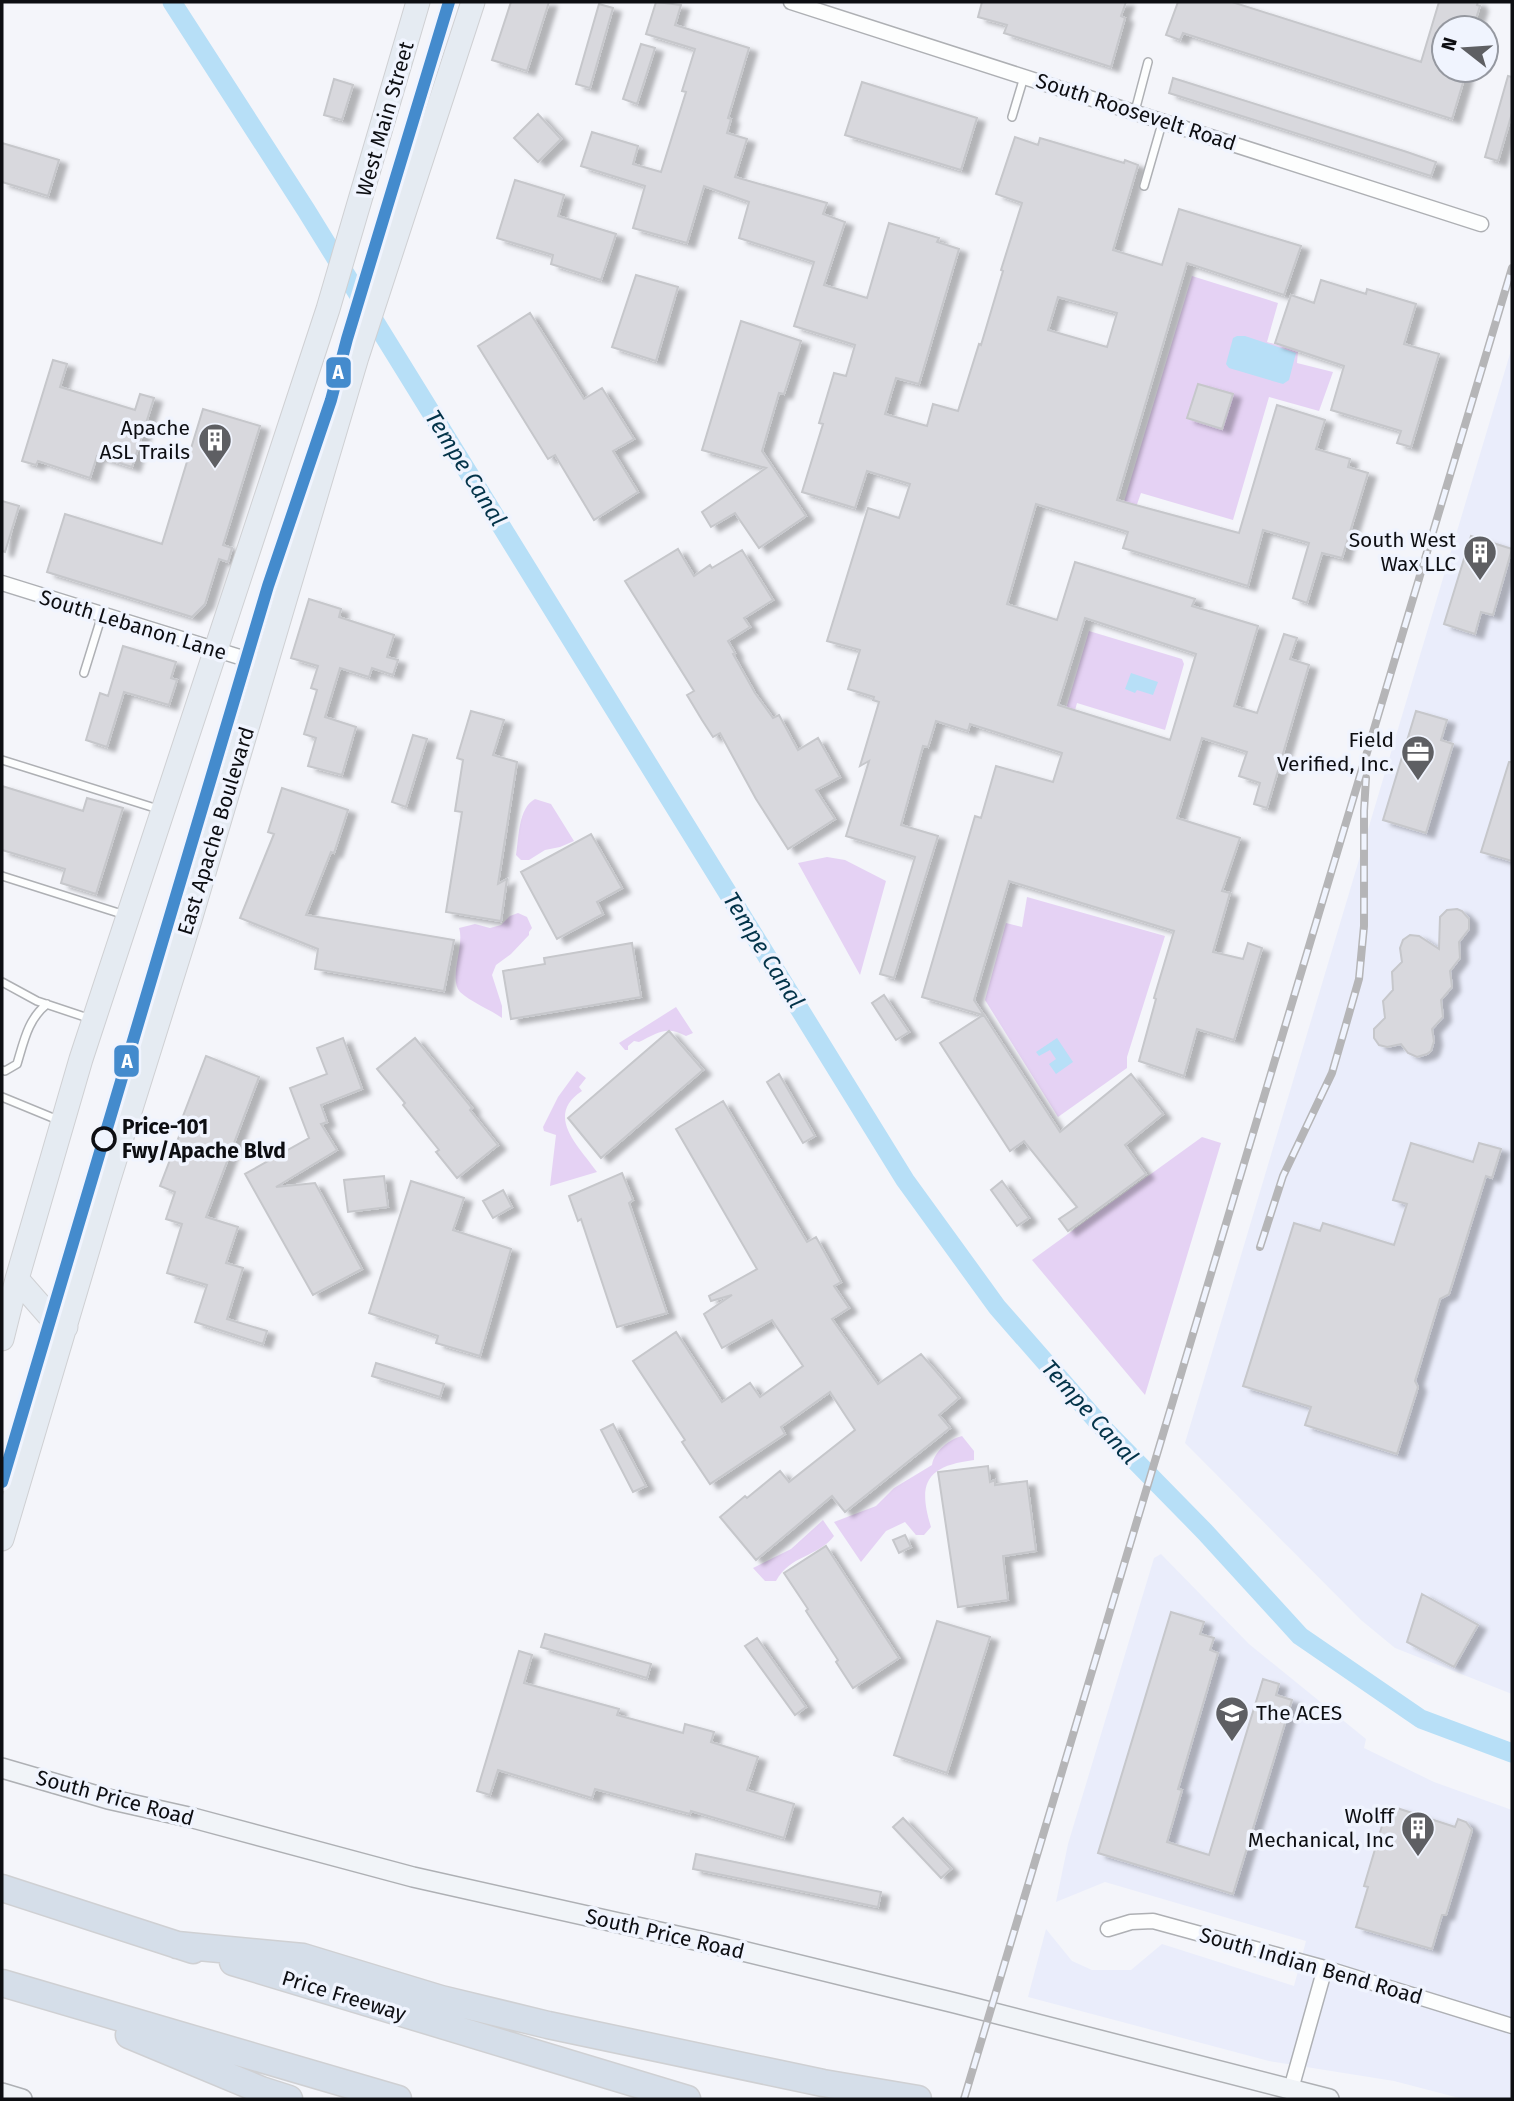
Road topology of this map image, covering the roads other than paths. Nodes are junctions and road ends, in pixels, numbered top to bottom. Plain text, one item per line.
1 (418, 2) edge
2 (473, 2) edge
3 (791, 2) edge
4 (1148, 62) dead end
5 (1024, 76) junction
6 (1135, 111) junction
7 (1012, 117) dead end
8 (1163, 120) junction
9 (1144, 186) dead end
10 (1481, 224) dead end
11 (2, 583) edge
12 (102, 615) junction
13 (215, 650) junction
14 (265, 665) junction
15 (84, 673) dead end
16 (2, 760) edge
17 (163, 810) junction
18 (2, 876) edge
19 (129, 916) junction
20 (2, 982) edge
21 (47, 1004) junction
22 (94, 1020) junction
23 (2, 1070) edge
24 (2, 1097) edge
25 (62, 1122) junction
26 (16, 1279) junction
27 (66, 1327) junction
28 (2, 1339) edge
29 (2, 1539) edge
30 (2, 1768) edge
31 (2, 1888) edge
32 (1108, 1929) dead end
33 (177, 1945) junction
34 (1325, 1968) junction
35 (8, 1985) edge
36 (1512, 2026) edge
37 (1291, 2089) junction
38 (2, 2093) edge
39 (22, 2099) edge
40 (289, 2099) edge
41 (398, 2099) edge
42 (687, 2099) edge
43 (918, 2099) edge
44 (1329, 2099) edge

1 - 13 main road, West Main Street
2 - 14 main road, East Apache Boulevard
3 - 5 street, South Roosevelt Road
4 - 6 lane
5 - 6 street, South Roosevelt Road
5 - 7 lane
6 - 8 street, South Roosevelt Road
8 - 9 lane
8 - 10 street, South Roosevelt Road
11 - 12 street, South Lebanon Lane
12 - 13 street, South Lebanon Lane
12 - 15 lane
13 - 14 street, South Lebanon Lane
13 - 17 main road
14 - 27 main road, East Apache Boulevard
16 - 17 lane
17 - 19 main road
18 - 19 lane
19 - 22 main road
20 - 21 lane
21 - 22 lane
21 - 23 lane
22 - 25 main road
24 - 25 lane
25 - 26 main road
26 - 27 main road
26 - 28 main road
27 - 29 main road, East Apache Boulevard
30 - 37 main road, South Price Road
31 - 33 highway, Price Freeway
32 - 34 street, South Indian Bend Road
33 - 42 highway, Price Freeway
33 - 43 highway
34 - 36 street, South Indian Bend Road
34 - 37 street
35 - 40 highway
35 - 41 highway
37 - 44 main road, South Price Road
38 - 39 main road

